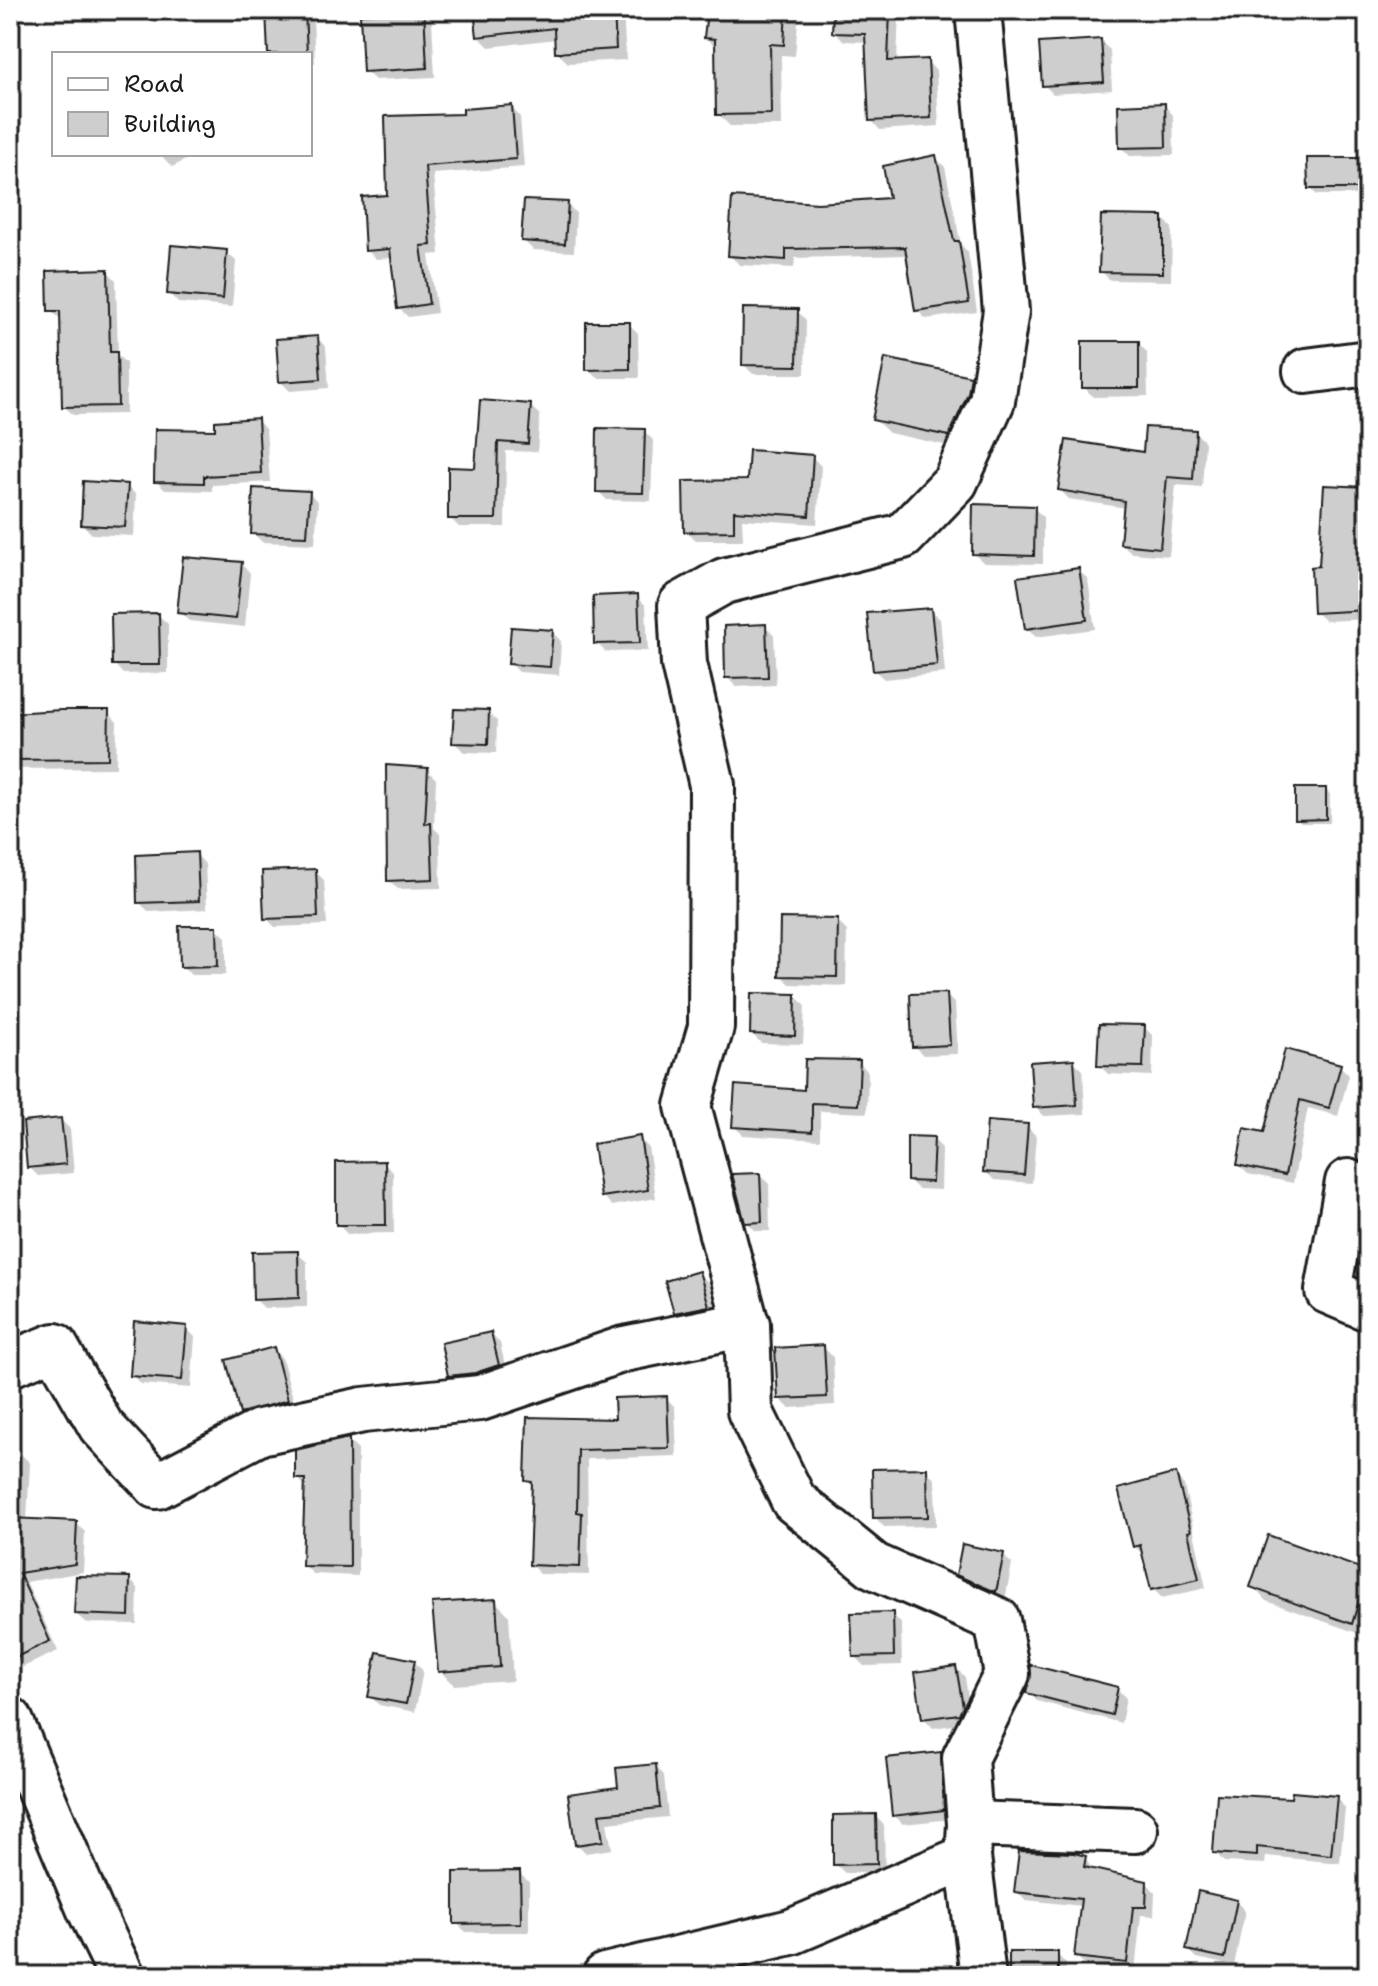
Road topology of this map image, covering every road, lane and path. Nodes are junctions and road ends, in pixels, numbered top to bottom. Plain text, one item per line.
1 (978, 10) edge
2 (1368, 363) edge
3 (1306, 371) dead end
4 (1348, 1182) dead end
5 (1368, 1308) edge
6 (746, 1324) junction
7 (10, 1364) edge
8 (10, 1720) edge
9 (1135, 1830) dead end
10 (969, 1841) junction
11 (122, 1976) edge
12 (605, 1976) edge
13 (983, 1976) edge

1 - 6 street
2 - 3 street
4 - 5 street
6 - 7 street
6 - 10 street
8 - 11 street
9 - 10 street
10 - 12 street
10 - 13 street

